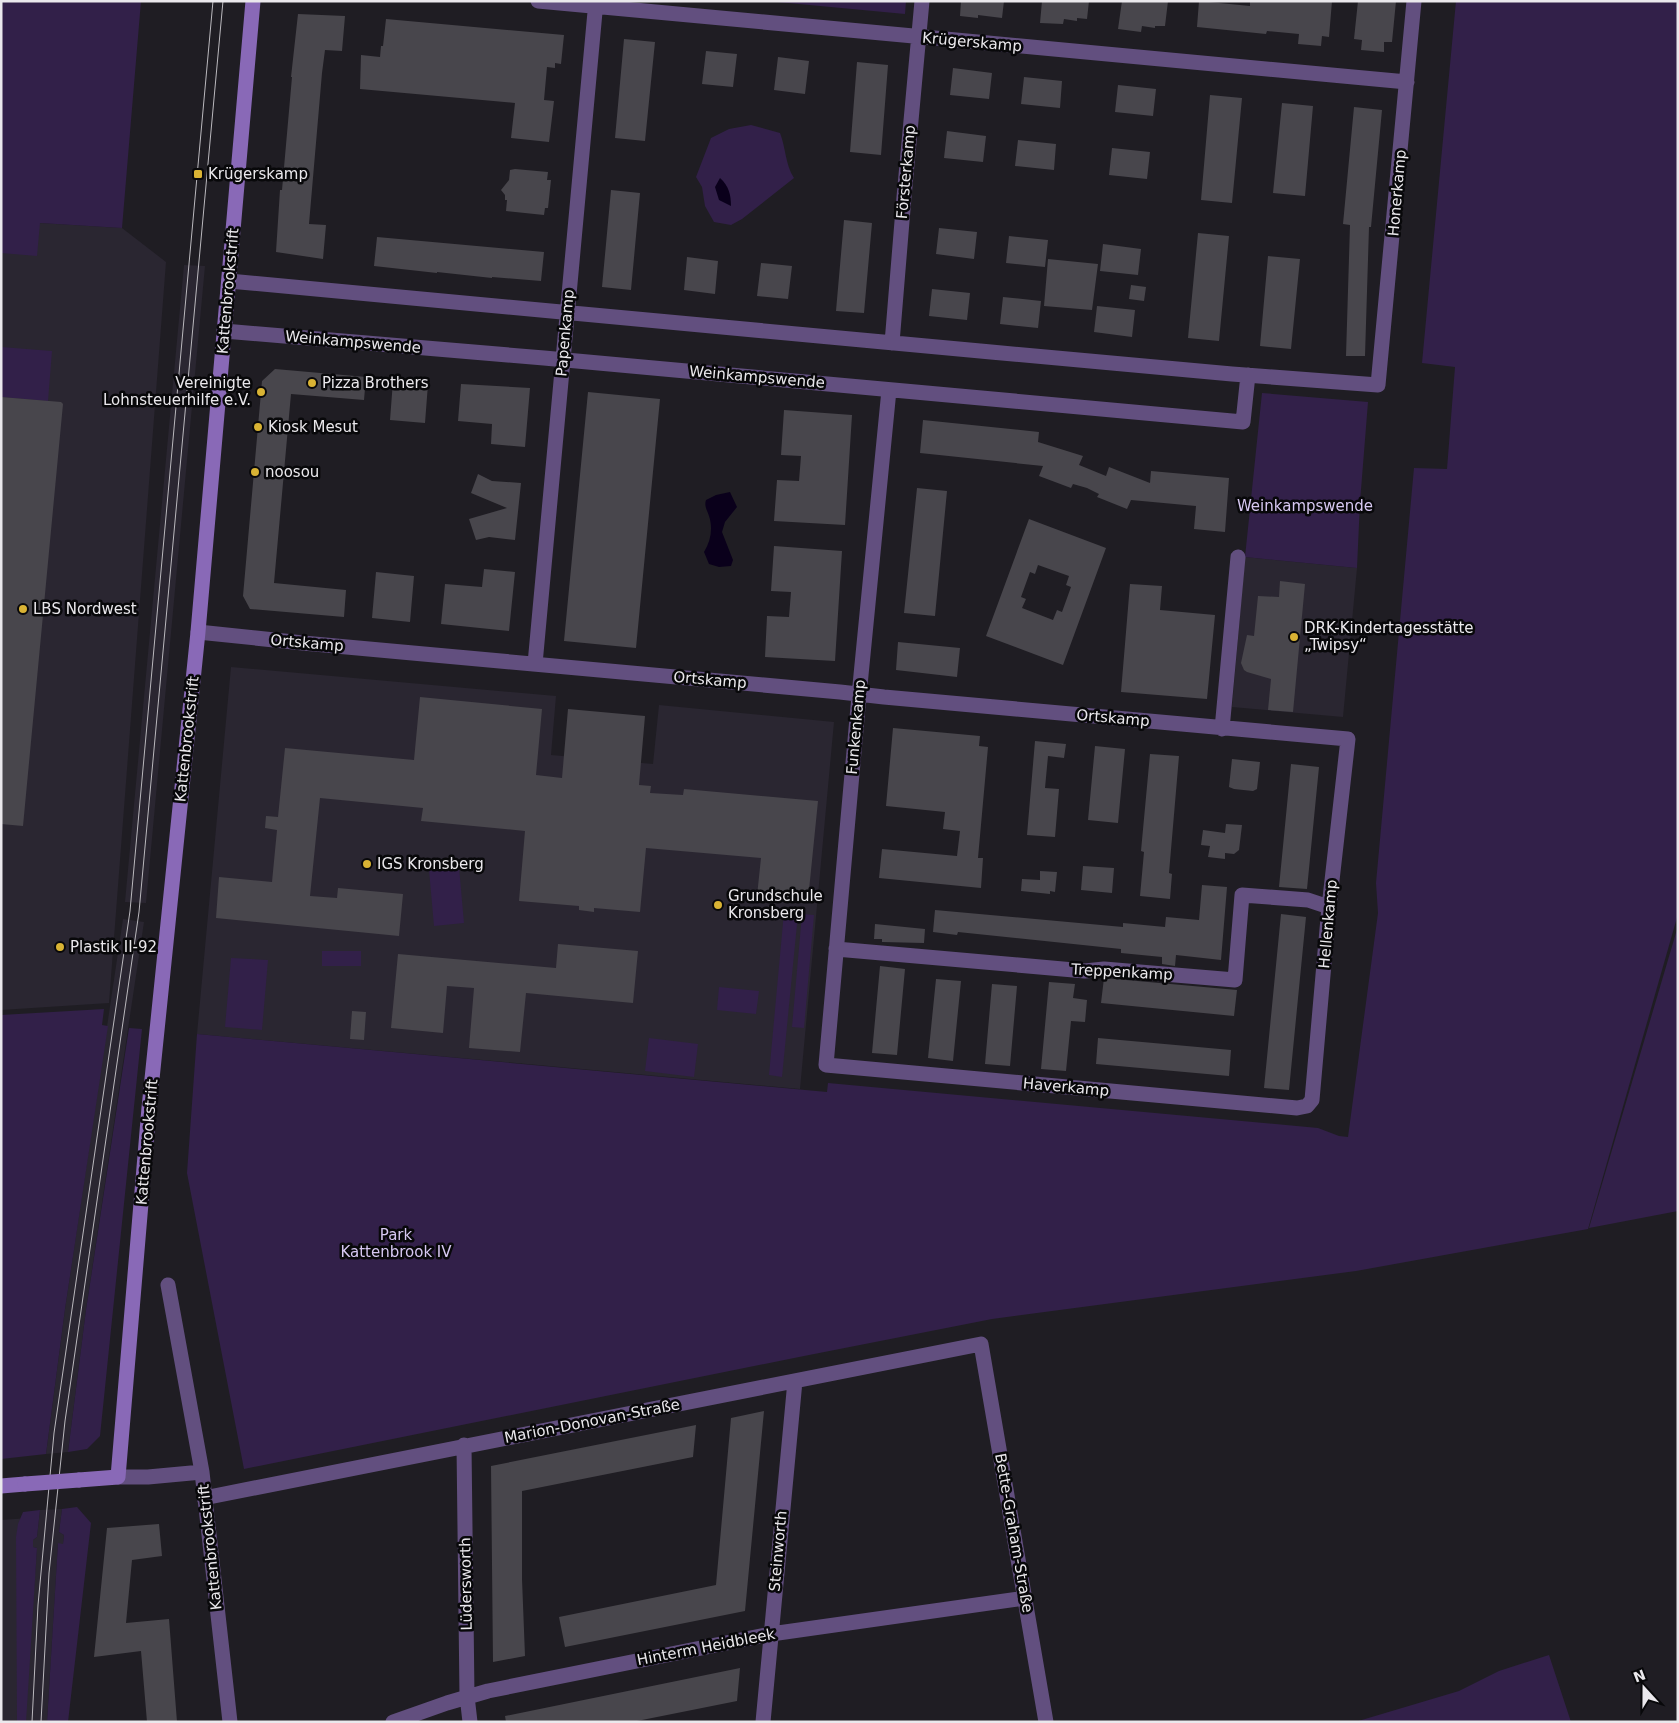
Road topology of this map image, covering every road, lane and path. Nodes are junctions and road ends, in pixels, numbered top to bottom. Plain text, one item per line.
1 (254, 1) edge
2 (538, 1) edge
3 (922, 1) edge
4 (1414, 1) edge
5 (596, 4) edge
6 (919, 37) junction
7 (1407, 82) junction
8 (229, 281) junction
9 (567, 314) junction
10 (224, 331) junction
11 (892, 343) junction
12 (563, 360) junction
13 (1248, 375) junction
14 (888, 390) junction
15 (1238, 557) dead end
16 (198, 632) junction
17 (535, 664) junction
18 (859, 694) junction
19 (1222, 729) junction
20 (1348, 739) joint
21 (1329, 907) junction
22 (836, 949) junction
23 (826, 1065) joint
24 (1307, 1106) joint
25 (168, 1285) dead end
26 (981, 1344) joint
27 (795, 1381) junction
28 (464, 1446) junction
29 (202, 1472) junction
30 (118, 1478) junction
31 (1, 1486) edge
32 (204, 1498) junction
33 (1025, 1598) junction
34 (771, 1634) junction
35 (467, 1696) junction
36 (230, 1722) edge
37 (393, 1722) edge
38 (470, 1722) edge
39 (763, 1722) edge
40 (1046, 1722) edge

1 - 8 main road, Kattenbrookstrift
2 - 5 street, Krügerskamp
3 - 6 street, Försterkamp
4 - 7 street, Honerkamp
5 - 6 street, Krügerskamp
5 - 9 street, Papenkamp
6 - 7 street, Krügerskamp
6 - 11 street, Försterkamp
7 - 13 street, Honerkamp
8 - 9 street
8 - 10 main road, Kattenbrookstrift
9 - 11 street
9 - 12 street, Papenkamp
10 - 12 street, Weinkampswende
10 - 16 main road, Kattenbrookstrift
11 - 13 street
12 - 14 street, Weinkampswende
12 - 17 street, Papenkamp
13 - 14 street, Weinkampswende
14 - 18 street, Funkenkamp
15 - 19 street
16 - 17 street, Ortskamp
16 - 30 main road, Kattenbrookstrift
17 - 18 street, Ortskamp
18 - 19 street, Ortskamp
18 - 22 street, Funkenkamp
19 - 20 street, Ortskamp
20 - 21 street, Hellenkamp
21 - 22 street, Treppenkamp
21 - 24 street, Hellenkamp
22 - 23 street, Funkenkamp
23 - 24 street, Haverkamp
25 - 29 street, Kattenbrookstrift
26 - 27 street, Marion-Donovan-Straße
26 - 33 street, Bette-Graham-Straße
27 - 28 street, Marion-Donovan-Straße
27 - 34 street, Steinworth
28 - 32 street, Marion-Donovan-Straße
28 - 35 street, Lüdersworth
29 - 30 street
29 - 32 street, Kattenbrookstrift
30 - 31 main road, bridge
32 - 36 street, Kattenbrookstrift
33 - 34 street, Hinterm Heidbleek
33 - 40 street, Bette-Graham-Straße
34 - 35 street, Hinterm Heidbleek
34 - 39 street, Steinworth
35 - 37 street, Hinterm Heidbleek
35 - 38 street, Lüdersworth

